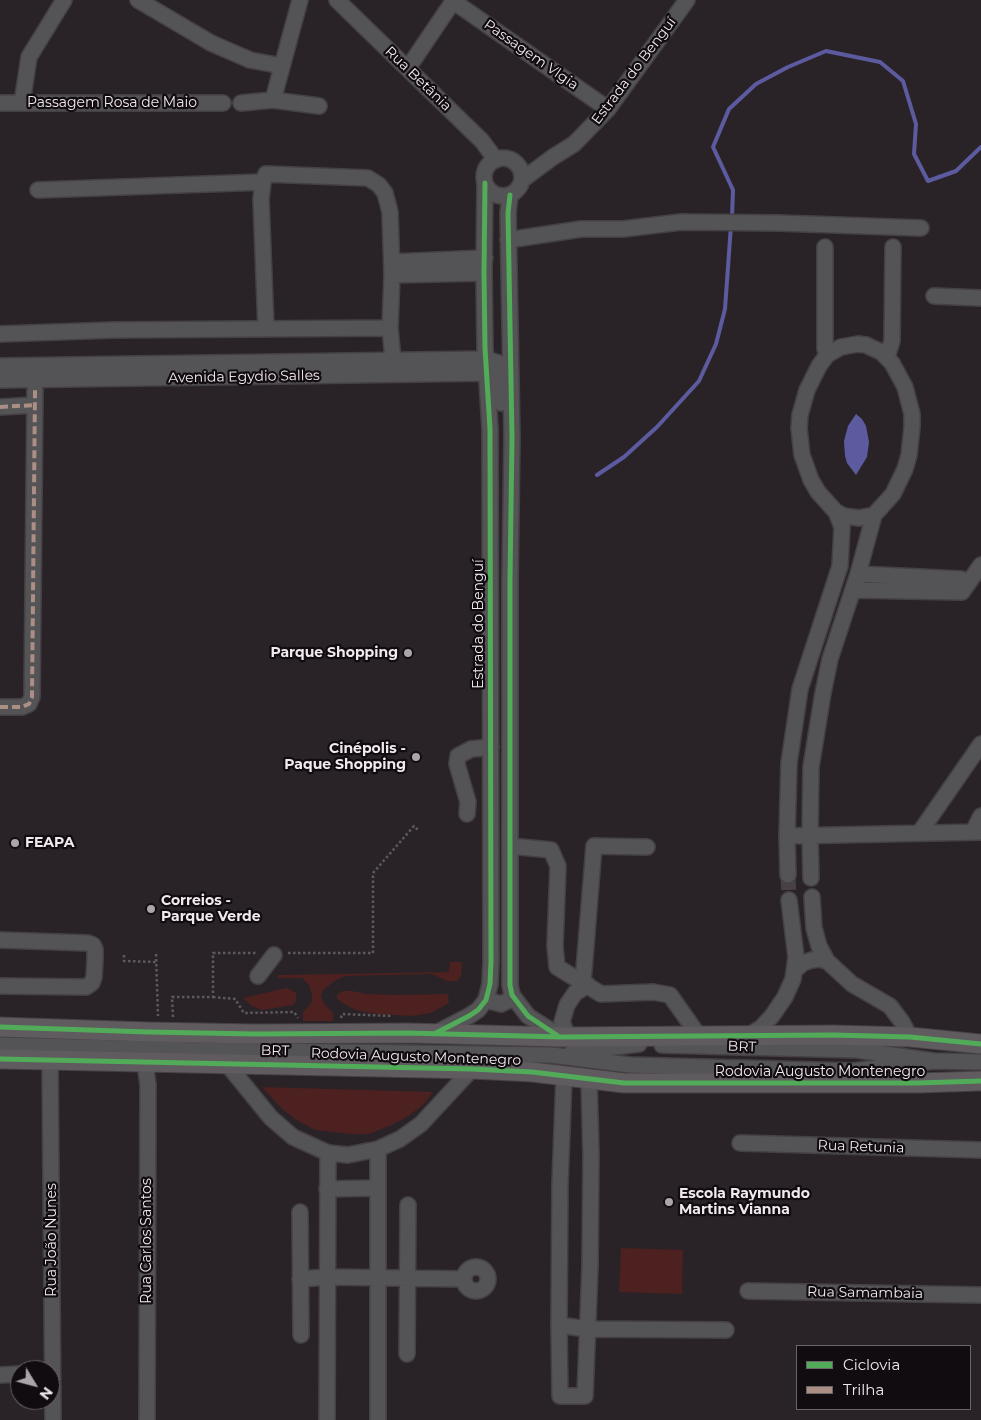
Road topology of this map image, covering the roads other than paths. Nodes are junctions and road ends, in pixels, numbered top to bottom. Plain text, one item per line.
1 (64, 0) edge
2 (138, 0) edge
3 (300, 0) edge
4 (338, 0) edge
5 (454, 0) edge
6 (687, 0) edge
7 (282, 66) junction
8 (408, 68) junction
9 (273, 100) junction
10 (0, 103) edge
11 (22, 103) junction
12 (224, 103) dead end
13 (241, 104) dead end
14 (319, 106) dead end
15 (608, 109) junction
16 (553, 157) junction
17 (496, 160) junction
18 (516, 163) junction
19 (522, 180) junction
20 (263, 182) junction
21 (485, 183) junction
22 (38, 190) dead end
23 (510, 195) junction
24 (920, 228) dead end
25 (508, 240) junction
26 (825, 247) dead end
27 (893, 247) dead end
28 (484, 265) junction
29 (392, 268) junction
30 (934, 296) dead end
31 (981, 298) edge
32 (390, 328) junction
33 (266, 329) junction
34 (0, 334) edge
35 (827, 355) junction
36 (887, 357) junction
37 (392, 360) junction
38 (0, 366) edge
39 (487, 366) junction
40 (0, 380) edge
41 (0, 407) edge
42 (512, 437) junction
43 (836, 512) junction
44 (874, 515) junction
45 (981, 565) edge
46 (858, 574) junction
47 (510, 580) junction
48 (491, 581) junction
49 (919, 584) junction
50 (853, 590) junction
51 (810, 656) junction
52 (830, 659) junction
53 (800, 689) junction
54 (822, 693) junction
55 (0, 707) edge
56 (981, 744) edge
57 (491, 747) junction
58 (467, 814) dead end
59 (981, 816) edge
60 (920, 832) junction
61 (977, 832) edge
62 (810, 835) junction
63 (787, 836) junction
64 (510, 846) junction
65 (647, 847) dead end
66 (788, 875) tunnel mouth
67 (811, 878) dead end
68 (812, 898) dead end
69 (789, 900) tunnel mouth
70 (813, 917) junction
71 (791, 918) junction
72 (0, 940) edge
73 (274, 954) road end
74 (827, 961) junction
75 (795, 970) junction
76 (258, 976) dead end
77 (585, 983) junction
78 (0, 986) edge
79 (514, 998) junction
80 (486, 1000) junction
81 (0, 1027) edge
82 (433, 1034) junction
83 (699, 1036) junction
84 (748, 1036) junction
85 (564, 1037) junction
86 (910, 1037) junction
87 (981, 1044) edge
88 (0, 1045) edge
89 (551, 1055) junction
90 (0, 1059) edge
91 (50, 1060) junction
92 (934, 1061) junction
93 (981, 1062) edge
94 (145, 1063) junction
95 (228, 1064) junction
96 (472, 1069) junction
97 (564, 1076) junction
98 (589, 1080) junction
99 (981, 1081) edge
100 (740, 1143) dead end
101 (378, 1149) junction
102 (981, 1150) edge
103 (328, 1153) junction
104 (378, 1188) junction
105 (327, 1189) junction
106 (408, 1205) dead end
107 (300, 1212) dead end
108 (328, 1277) junction
109 (378, 1278) junction
110 (408, 1278) junction
111 (300, 1279) junction
112 (464, 1279) dead end
113 (748, 1291) dead end
114 (981, 1295) edge
115 (559, 1325) junction
116 (588, 1329) junction
117 (726, 1330) dead end
118 (300, 1335) dead end
119 (407, 1354) dead end
120 (52, 1360) edge
121 (147, 1420) edge
122 (328, 1420) edge
123 (378, 1420) edge

1 - 11 street
2 - 7 street
3 - 7 street
4 - 8 street, Rua Betânia
5 - 8 street
5 - 15 street, Passagem Vlgia
6 - 15 street, Estrada do Benguí
7 - 9 street
8 - 17 street, Rua Betânia
9 - 13 street
9 - 14 street
10 - 11 street, Passagem Rosa de Maio
11 - 12 street, Passagem Rosa de Maio
15 - 16 street, Estrada do Benguí
16 - 18 street, Estrada do Benguí
16 - 19 street, Estrada do Benguí
17 - 18 street
17 - 21 street
18 - 19 street
19 - 23 street
20 - 22 street
20 - 29 street
20 - 33 street
21 - 23 street
21 - 28 street, Estrada do Benguí
23 - 25 street
24 - 25 street
25 - 42 street
26 - 35 street
27 - 36 street
28 - 29 street
28 - 39 street, Estrada do Benguí
29 - 32 street
30 - 31 street
32 - 33 street
32 - 37 street
33 - 34 street
35 - 36 street
35 - 43 street
36 - 44 street
37 - 38 street, Avenida Egydio Salles
37 - 39 street, Avenida Egydio Salles
39 - 40 street, Avenida Egydio Salles
39 - 42 street
39 - 48 street, Estrada do Benguí
41 - 55 street
42 - 47 street
43 - 44 street
43 - 51 street
44 - 46 street
45 - 49 street
46 - 49 street
46 - 50 street
47 - 48 street
47 - 64 street
48 - 57 street, Estrada do Benguí
49 - 50 street
50 - 52 street
51 - 52 street
51 - 53 street
52 - 54 street
53 - 54 street
53 - 63 street
54 - 62 street
56 - 60 street
57 - 58 street
57 - 80 street, Estrada do Benguí
59 - 61 street
60 - 61 street
60 - 62 street
62 - 63 street
62 - 67 street
63 - 66 street
64 - 77 street
64 - 79 street
65 - 77 street
68 - 70 street
69 - 71 street
70 - 71 street
70 - 74 street
71 - 75 street
72 - 78 street
73 - 76 street
74 - 75 street
74 - 86 street
75 - 84 street
77 - 83 street
77 - 85 street
79 - 80 street
79 - 85 street
80 - 82 street
81 - 82 main road, Rodovia Augusto Montenegro
82 - 85 main road, Rodovia Augusto Montenegro
83 - 84 main road, Rodovia Augusto Montenegro
83 - 85 main road, Rodovia Augusto Montenegro
84 - 86 main road, Rodovia Augusto Montenegro
86 - 87 main road, Rodovia Augusto Montenegro
88 - 89 street, BRT
89 - 92 street, BRT
89 - 92 street, BRT
90 - 91 main road, Rodovia Augusto Montenegro
91 - 94 main road, Rodovia Augusto Montenegro
91 - 120 street, Rua João Nunes
92 - 93 street, BRT
94 - 95 main road, Rodovia Augusto Montenegro
94 - 121 street, Rua Carlos Santos
95 - 96 main road, Rodovia Augusto Montenegro
95 - 103 street
96 - 97 main road, Rodovia Augusto Montenegro
96 - 101 street
97 - 98 main road, Rodovia Augusto Montenegro
97 - 115 street
98 - 99 main road, Rodovia Augusto Montenegro
98 - 116 street
100 - 102 street, Rua Retunia
101 - 103 street
101 - 104 street
103 - 105 street
104 - 105 street
104 - 109 street
105 - 108 street
106 - 110 street
107 - 111 street
108 - 109 street
108 - 111 street
108 - 122 street
109 - 110 street
109 - 123 street
110 - 112 street
110 - 119 street
111 - 118 street
113 - 114 street, Rua Samambaia
115 - 116 street
115 - 116 street
116 - 117 street

